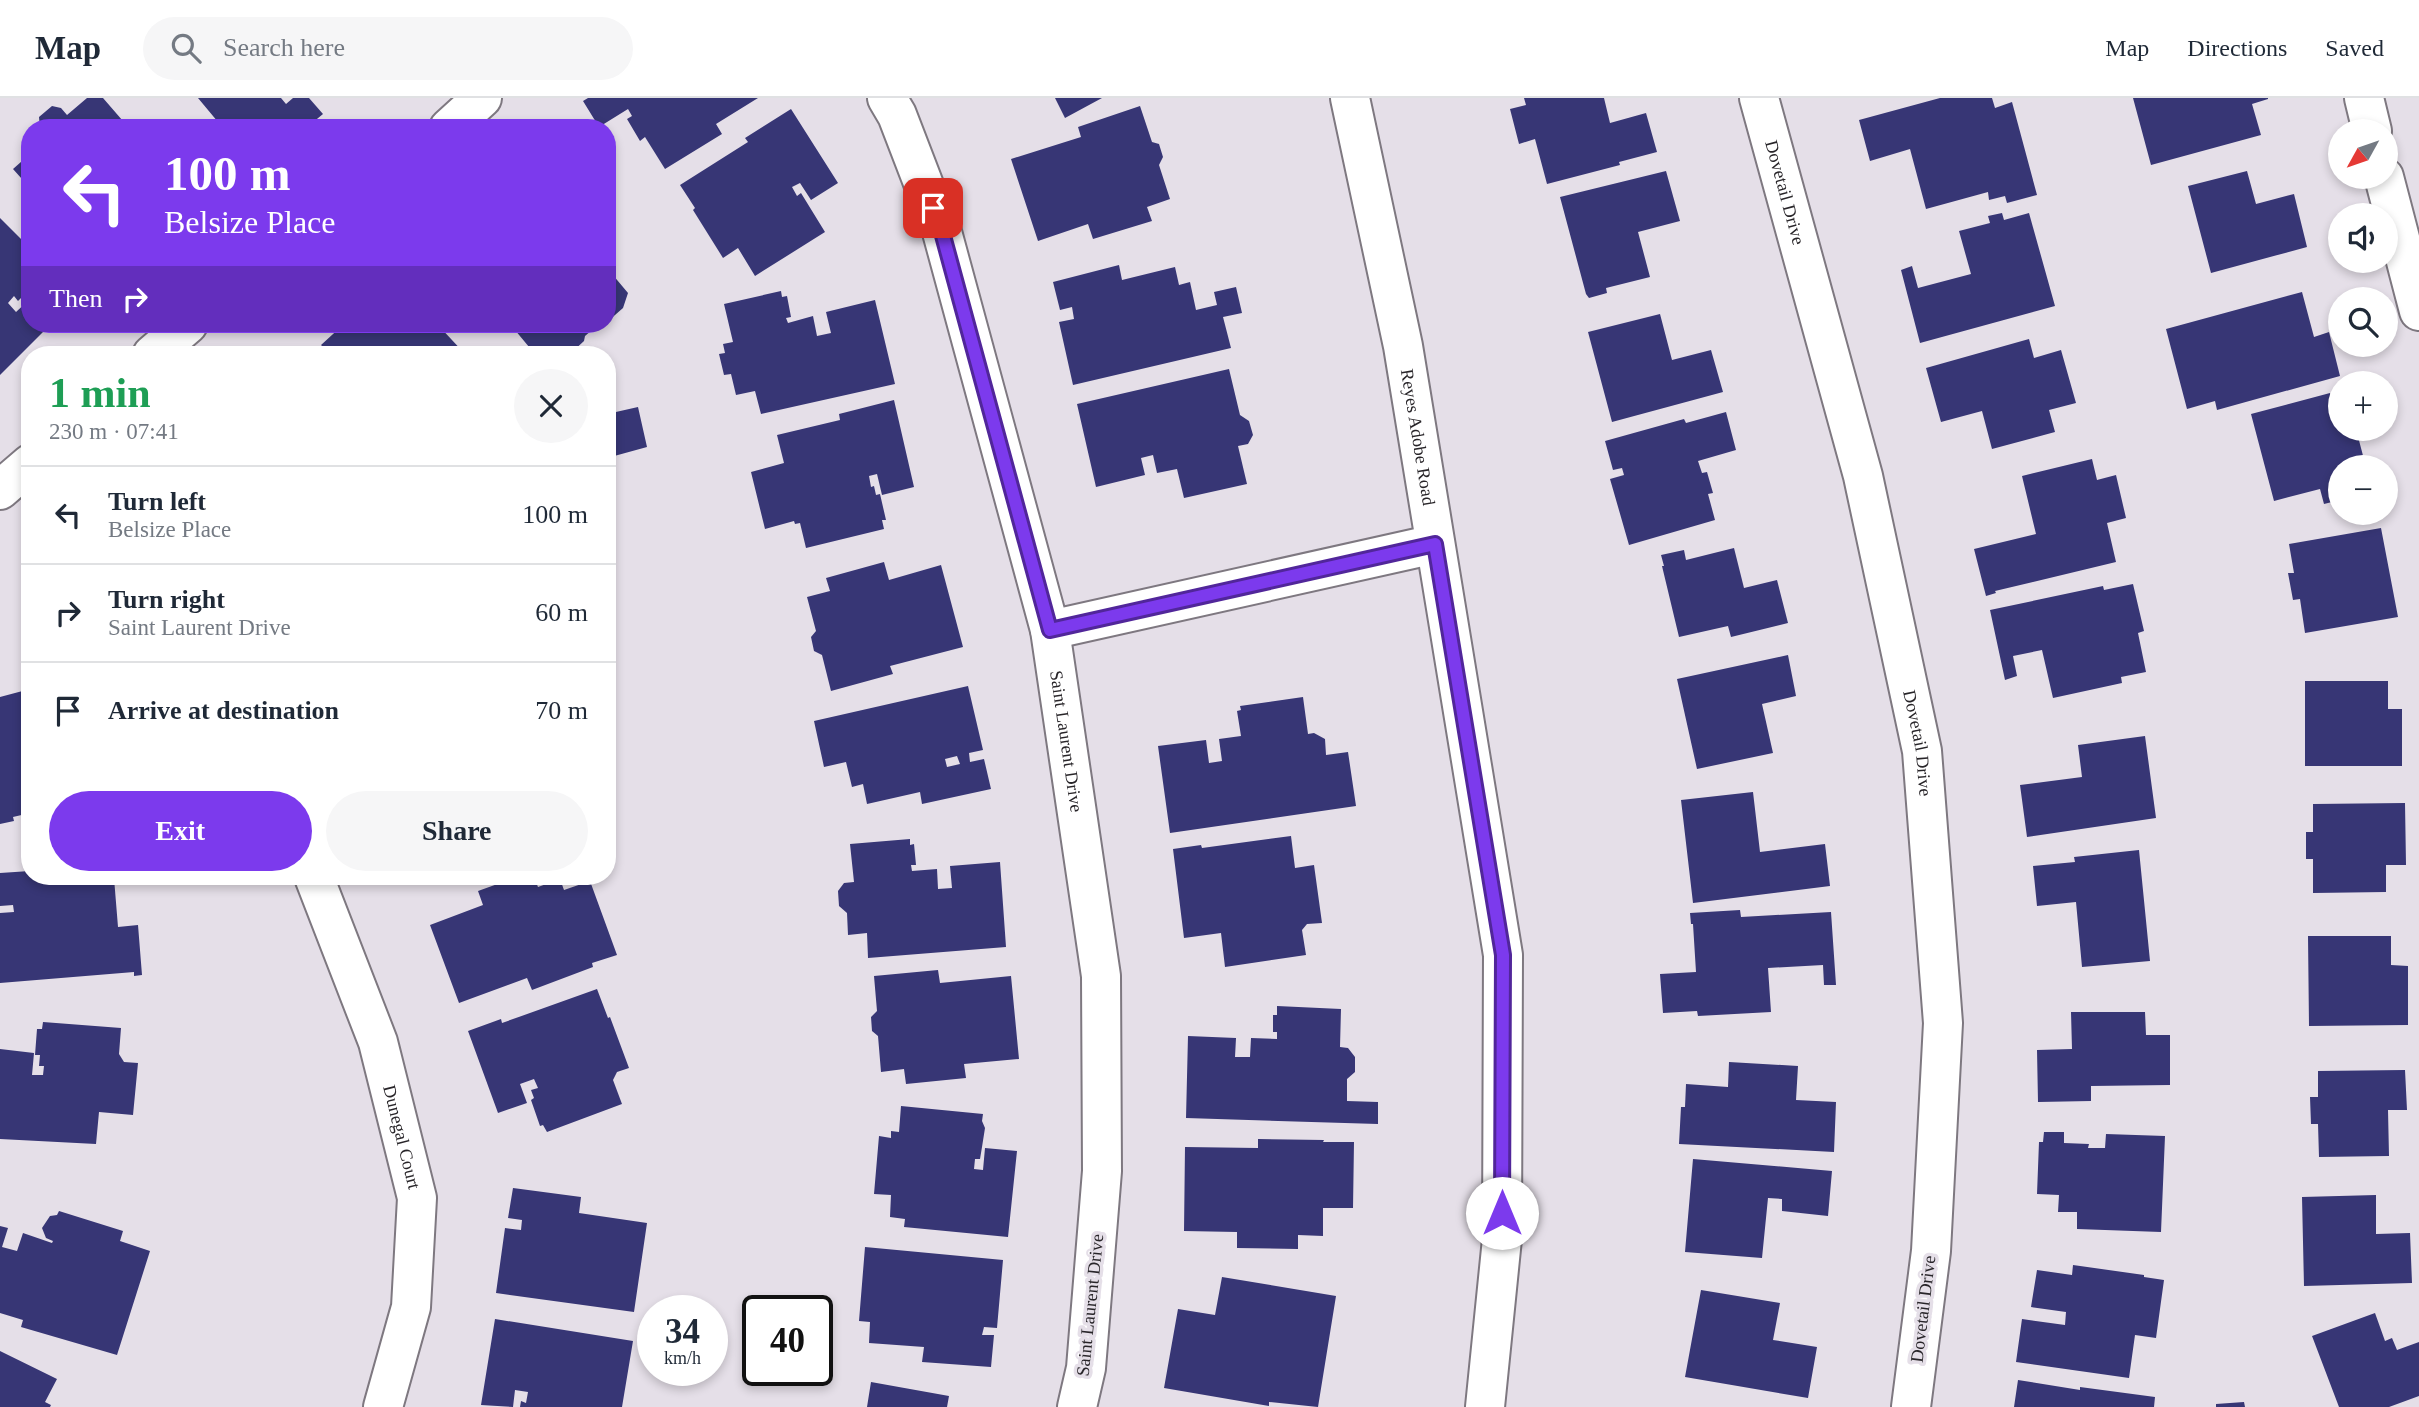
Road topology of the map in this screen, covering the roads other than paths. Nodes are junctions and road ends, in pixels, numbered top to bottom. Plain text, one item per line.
1 (482, 98) edge
2 (887, 98) edge
3 (1350, 98) edge
4 (1759, 98) edge
5 (2364, 98) edge
6 (459, 119) edge
7 (2369, 119) edge
8 (2387, 189) edge
9 (2419, 311) edge
10 (177, 333) edge
11 (162, 346) edge
12 (21, 472) edge
13 (0, 489) edge
14 (1435, 544) junction
15 (1050, 630) junction
16 (317, 885) edge
17 (383, 1407) edge
18 (1077, 1407) edge
19 (1485, 1407) edge
20 (1911, 1407) edge

1 - 6 street
2 - 15 street, Saint Laurent Drive
3 - 14 street, Reyes Adobe Road
4 - 20 street, Dovetail Drive
5 - 7 street
8 - 9 street
10 - 11 street
12 - 13 street
14 - 15 street
14 - 19 street, Reyes Adobe Road
15 - 18 street, Saint Laurent Drive
16 - 17 street, Dunegal Court

